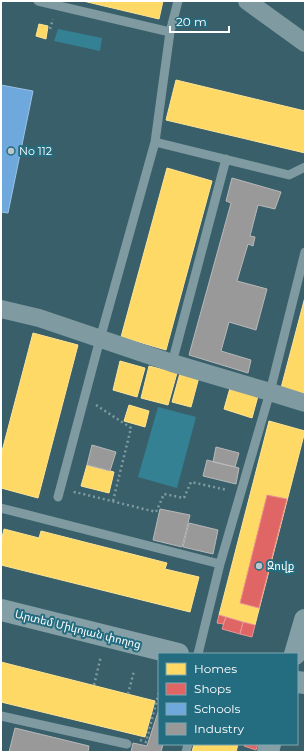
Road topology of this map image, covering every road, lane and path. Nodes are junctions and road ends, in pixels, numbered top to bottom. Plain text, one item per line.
1 (38, 1) edge
2 (178, 1) edge
3 (247, 1) edge
4 (52, 21) dead end
5 (50, 29) dead end
6 (170, 32) junction
7 (305, 43) edge
8 (155, 142) junction
9 (226, 159) junction
10 (305, 167) edge
11 (305, 252) edge
12 (1, 309) edge
13 (100, 339) junction
14 (172, 363) junction
15 (270, 392) junction
16 (84, 397) junction
17 (305, 403) edge
18 (240, 493) junction
19 (58, 497) joint
20 (113, 502) junction
21 (1, 508) edge
22 (220, 564) junction
23 (1, 610) edge
24 (305, 620) edge
25 (174, 653) edge
26 (198, 653) edge
27 (295, 653) edge
28 (101, 656) dead end
29 (134, 671) dead end
30 (94, 685) dead end
31 (128, 694) dead end
32 (158, 696) edge
33 (1, 716) edge
34 (146, 742) dead end
35 (127, 744) dead end

1 - 6 lane
2 - 6 lane
3 - 7 street
4 - 5 path
6 - 8 lane
8 - 9 lane
8 - 13 lane
9 - 10 lane
9 - 14 lane
11 - 15 lane
12 - 13 street
13 - 14 street
13 - 16 lane
14 - 15 street
15 - 17 street
15 - 18 lane
16 - 19 lane
16 - 20 path
18 - 20 path
18 - 22 lane
19 - 20 path
21 - 22 lane
22 - 26 lane
23 - 25 main road, Արտեմ Միկոյան փողոց
24 - 27 main road
28 - 30 path
29 - 31 path
32 - 34 path
33 - 35 lane

